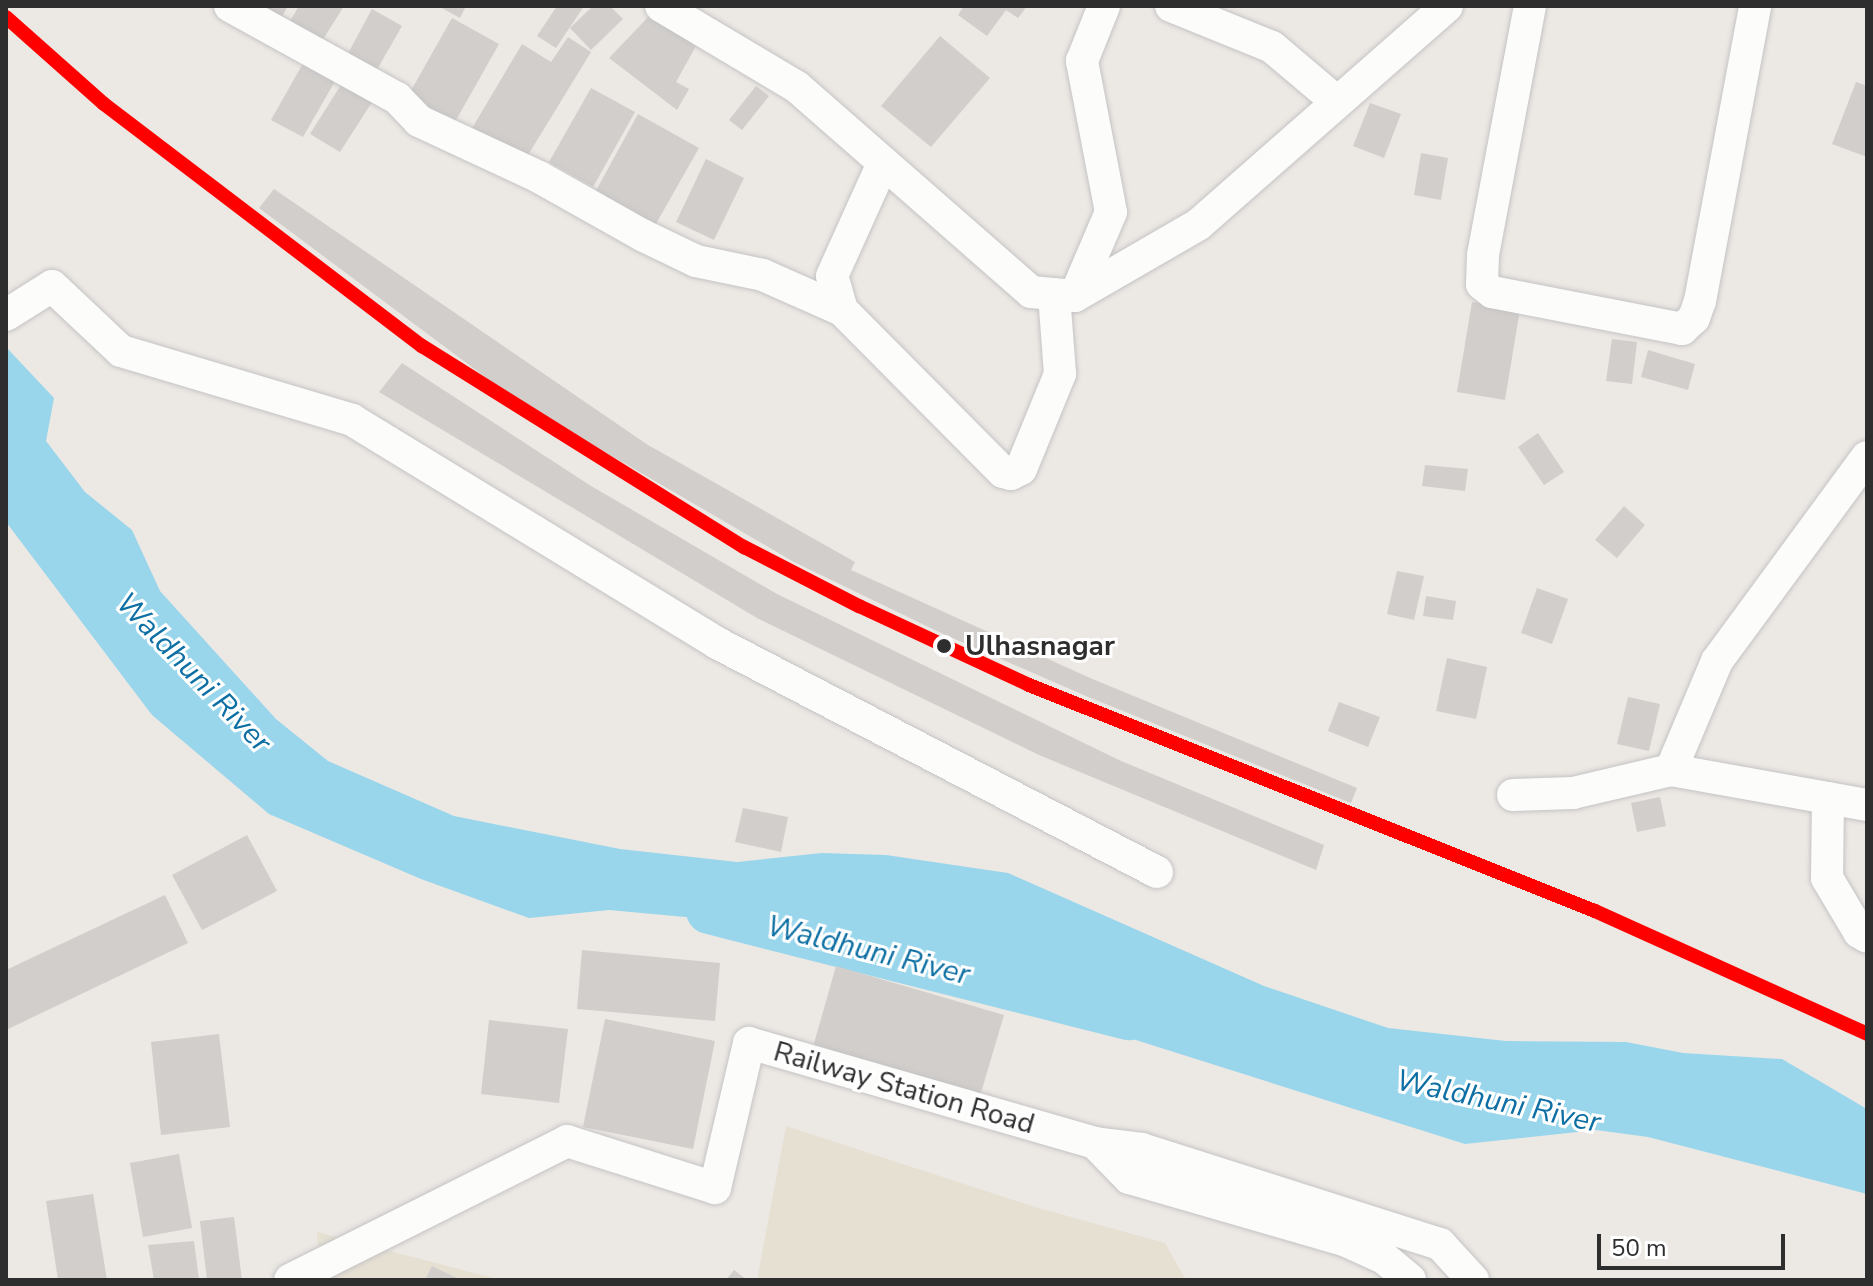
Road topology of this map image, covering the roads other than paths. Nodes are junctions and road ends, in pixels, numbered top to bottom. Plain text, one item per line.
1 (230, 6) edge
2 (1104, 6) edge
3 (1171, 6) edge
4 (1447, 6) edge
5 (1530, 6) edge
6 (1755, 6) edge
7 (666, 7) edge
8 (1337, 102) junction
9 (883, 163) junction
10 (1064, 295) junction
11 (842, 310) junction
12 (6, 315) edge
13 (1867, 457) edge
14 (1671, 770) junction
15 (1513, 795) dead end
16 (1828, 798) junction
17 (1867, 805) edge
18 (1157, 872) dead end
19 (1867, 937) edge
20 (1095, 1143) junction
21 (290, 1280) edge
22 (1410, 1280) edge
23 (1473, 1280) edge

1 - 11 street
2 - 10 street
3 - 8 street
4 - 8 street
5 - 6 street
7 - 9 street
8 - 10 street
9 - 10 street
9 - 11 street
10 - 11 street
12 - 18 street
13 - 14 street
14 - 15 street
14 - 16 street
16 - 17 street
16 - 19 street
20 - 21 street, Railway Station Road
20 - 22 street, Railway Station Road
20 - 23 street, Railway Station Road

